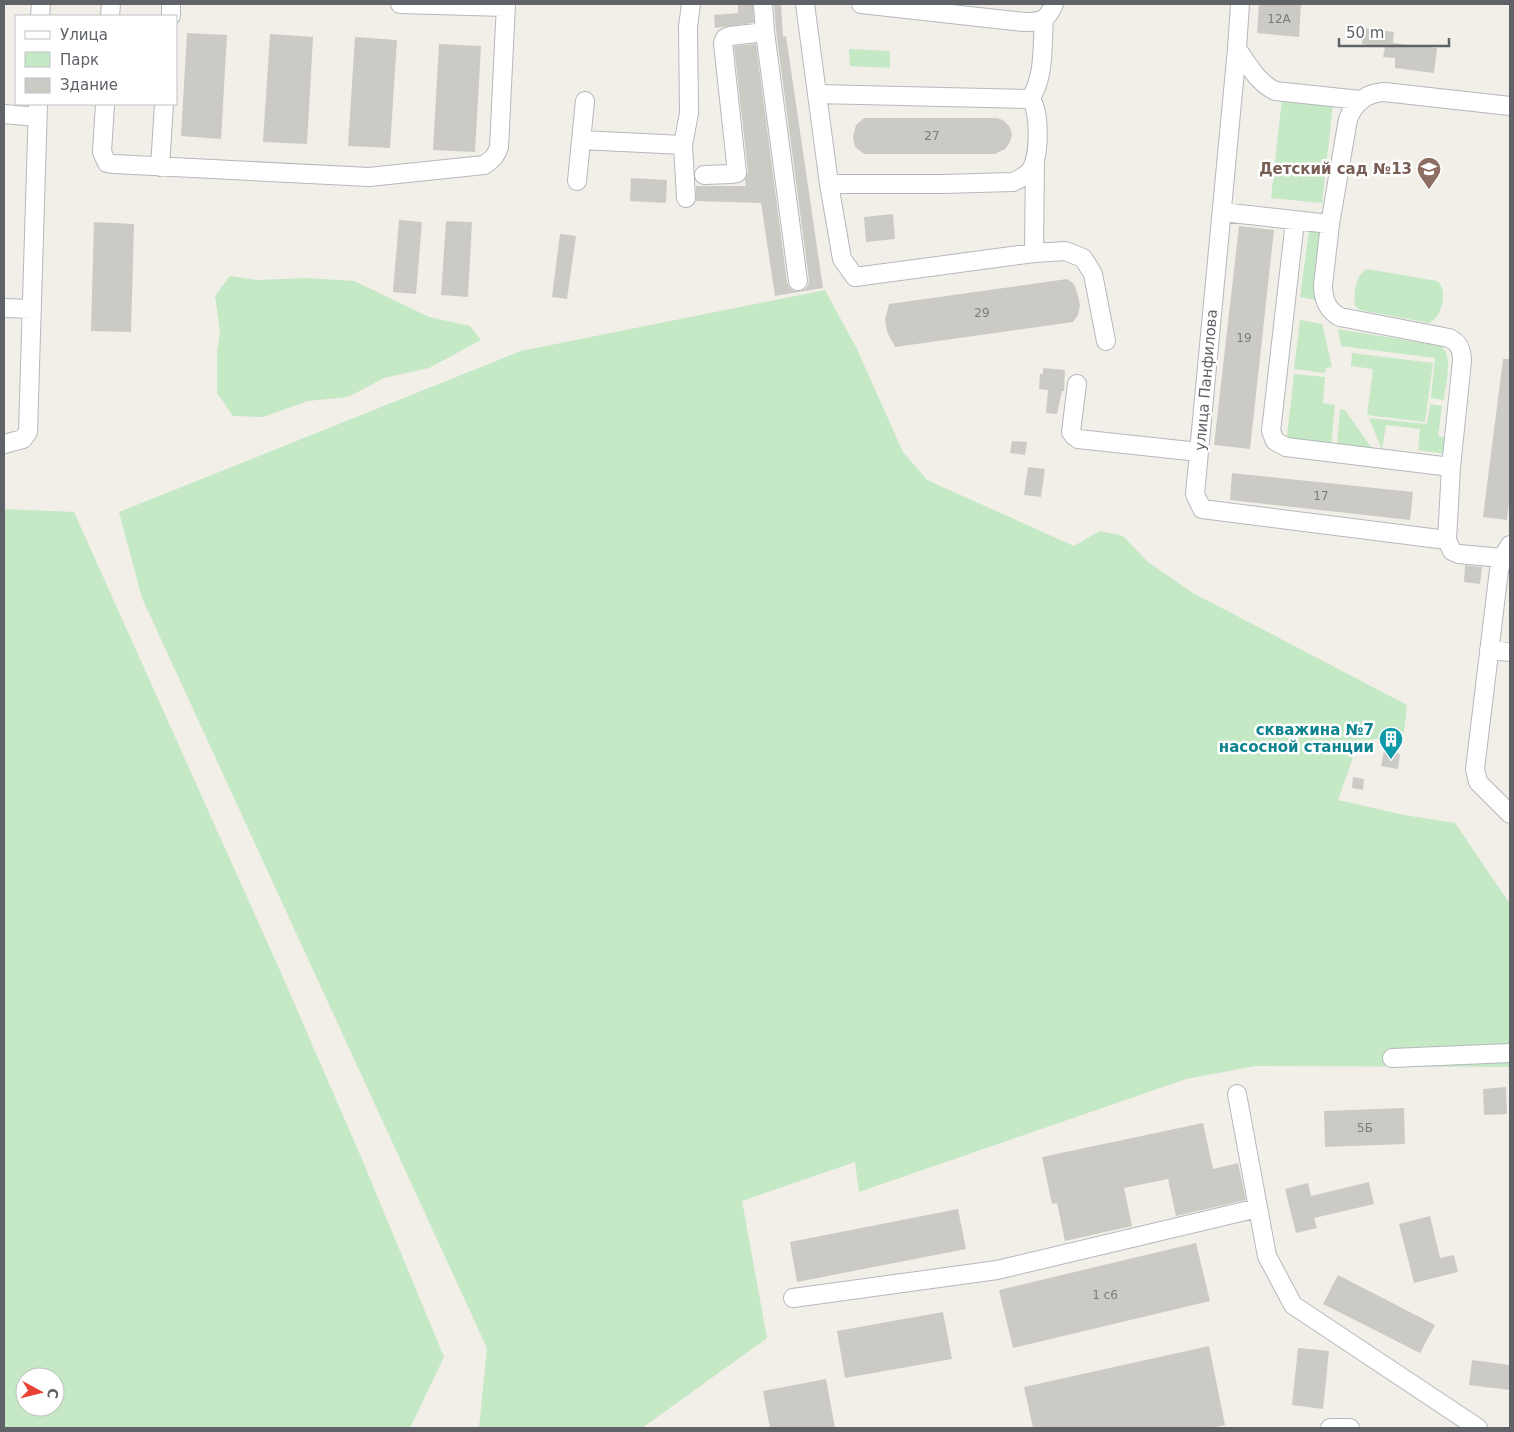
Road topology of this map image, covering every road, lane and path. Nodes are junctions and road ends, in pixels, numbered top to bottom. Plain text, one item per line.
1 (400, 4) edge
2 (419, 4) edge
3 (690, 4) edge
4 (763, 4) edge
5 (805, 4) edge
6 (861, 4) edge
7 (1054, 4) edge
8 (1240, 4) edge
9 (506, 5) edge
10 (1044, 19) junction
11 (765, 32) junction
12 (1237, 49) junction
13 (817, 94) junction
14 (1030, 99) junction
15 (1360, 100) junction
16 (585, 101) dead end
17 (105, 105) edge
18 (164, 105) edge
19 (1510, 106) edge
20 (37, 110) edge
21 (4, 114) edge
22 (582, 140) junction
23 (683, 145) junction
24 (1035, 159) junction
25 (160, 167) junction
26 (704, 175) dead end
27 (578, 180) dead end
28 (829, 184) junction
29 (686, 198) dead end
30 (1222, 212) junction
31 (1295, 221) junction
32 (1330, 224) junction
33 (1034, 253) junction
34 (798, 281) dead end
35 (4, 308) edge
36 (32, 309) junction
37 (1106, 341) dead end
38 (1077, 384) dead end
39 (4, 444) edge
40 (1199, 452) junction
41 (1451, 467) junction
42 (1447, 540) junction
43 (1506, 552) edge
44 (1490, 650) junction
45 (1510, 652) edge
46 (1510, 814) edge
47 (1510, 1053) edge
48 (1392, 1058) dead end
49 (1238, 1094) dead end
50 (1258, 1208) junction
51 (793, 1298) dead end
52 (1330, 1428) edge
53 (1350, 1428) edge
54 (1478, 1428) edge

1 - 2 street
2 - 9 street
3 - 23 street
4 - 11 street
5 - 13 street
6 - 10 street
7 - 10 street
8 - 12 street, улица Панфилова
9 - 25 street
10 - 14 street
11 - 26 street
11 - 34 street
12 - 15 street
12 - 30 street, улица Панфилова
13 - 14 street
13 - 28 street
14 - 24 street
15 - 19 street
15 - 32 street
16 - 22 street
17 - 25 street
18 - 25 street
20 - 21 street
20 - 36 street
22 - 23 street
22 - 27 street
23 - 29 street
24 - 28 street
24 - 33 street
28 - 33 street
30 - 31 street
30 - 40 street, улица Панфилова
31 - 32 street
31 - 41 street
32 - 41 street
33 - 37 street
35 - 36 street
36 - 39 street
38 - 40 street
40 - 42 street, улица Панфилова
41 - 42 street
42 - 43 street
43 - 44 street
44 - 45 street
44 - 46 street
47 - 48 street
49 - 50 street
50 - 51 street
50 - 54 street
52 - 53 street

